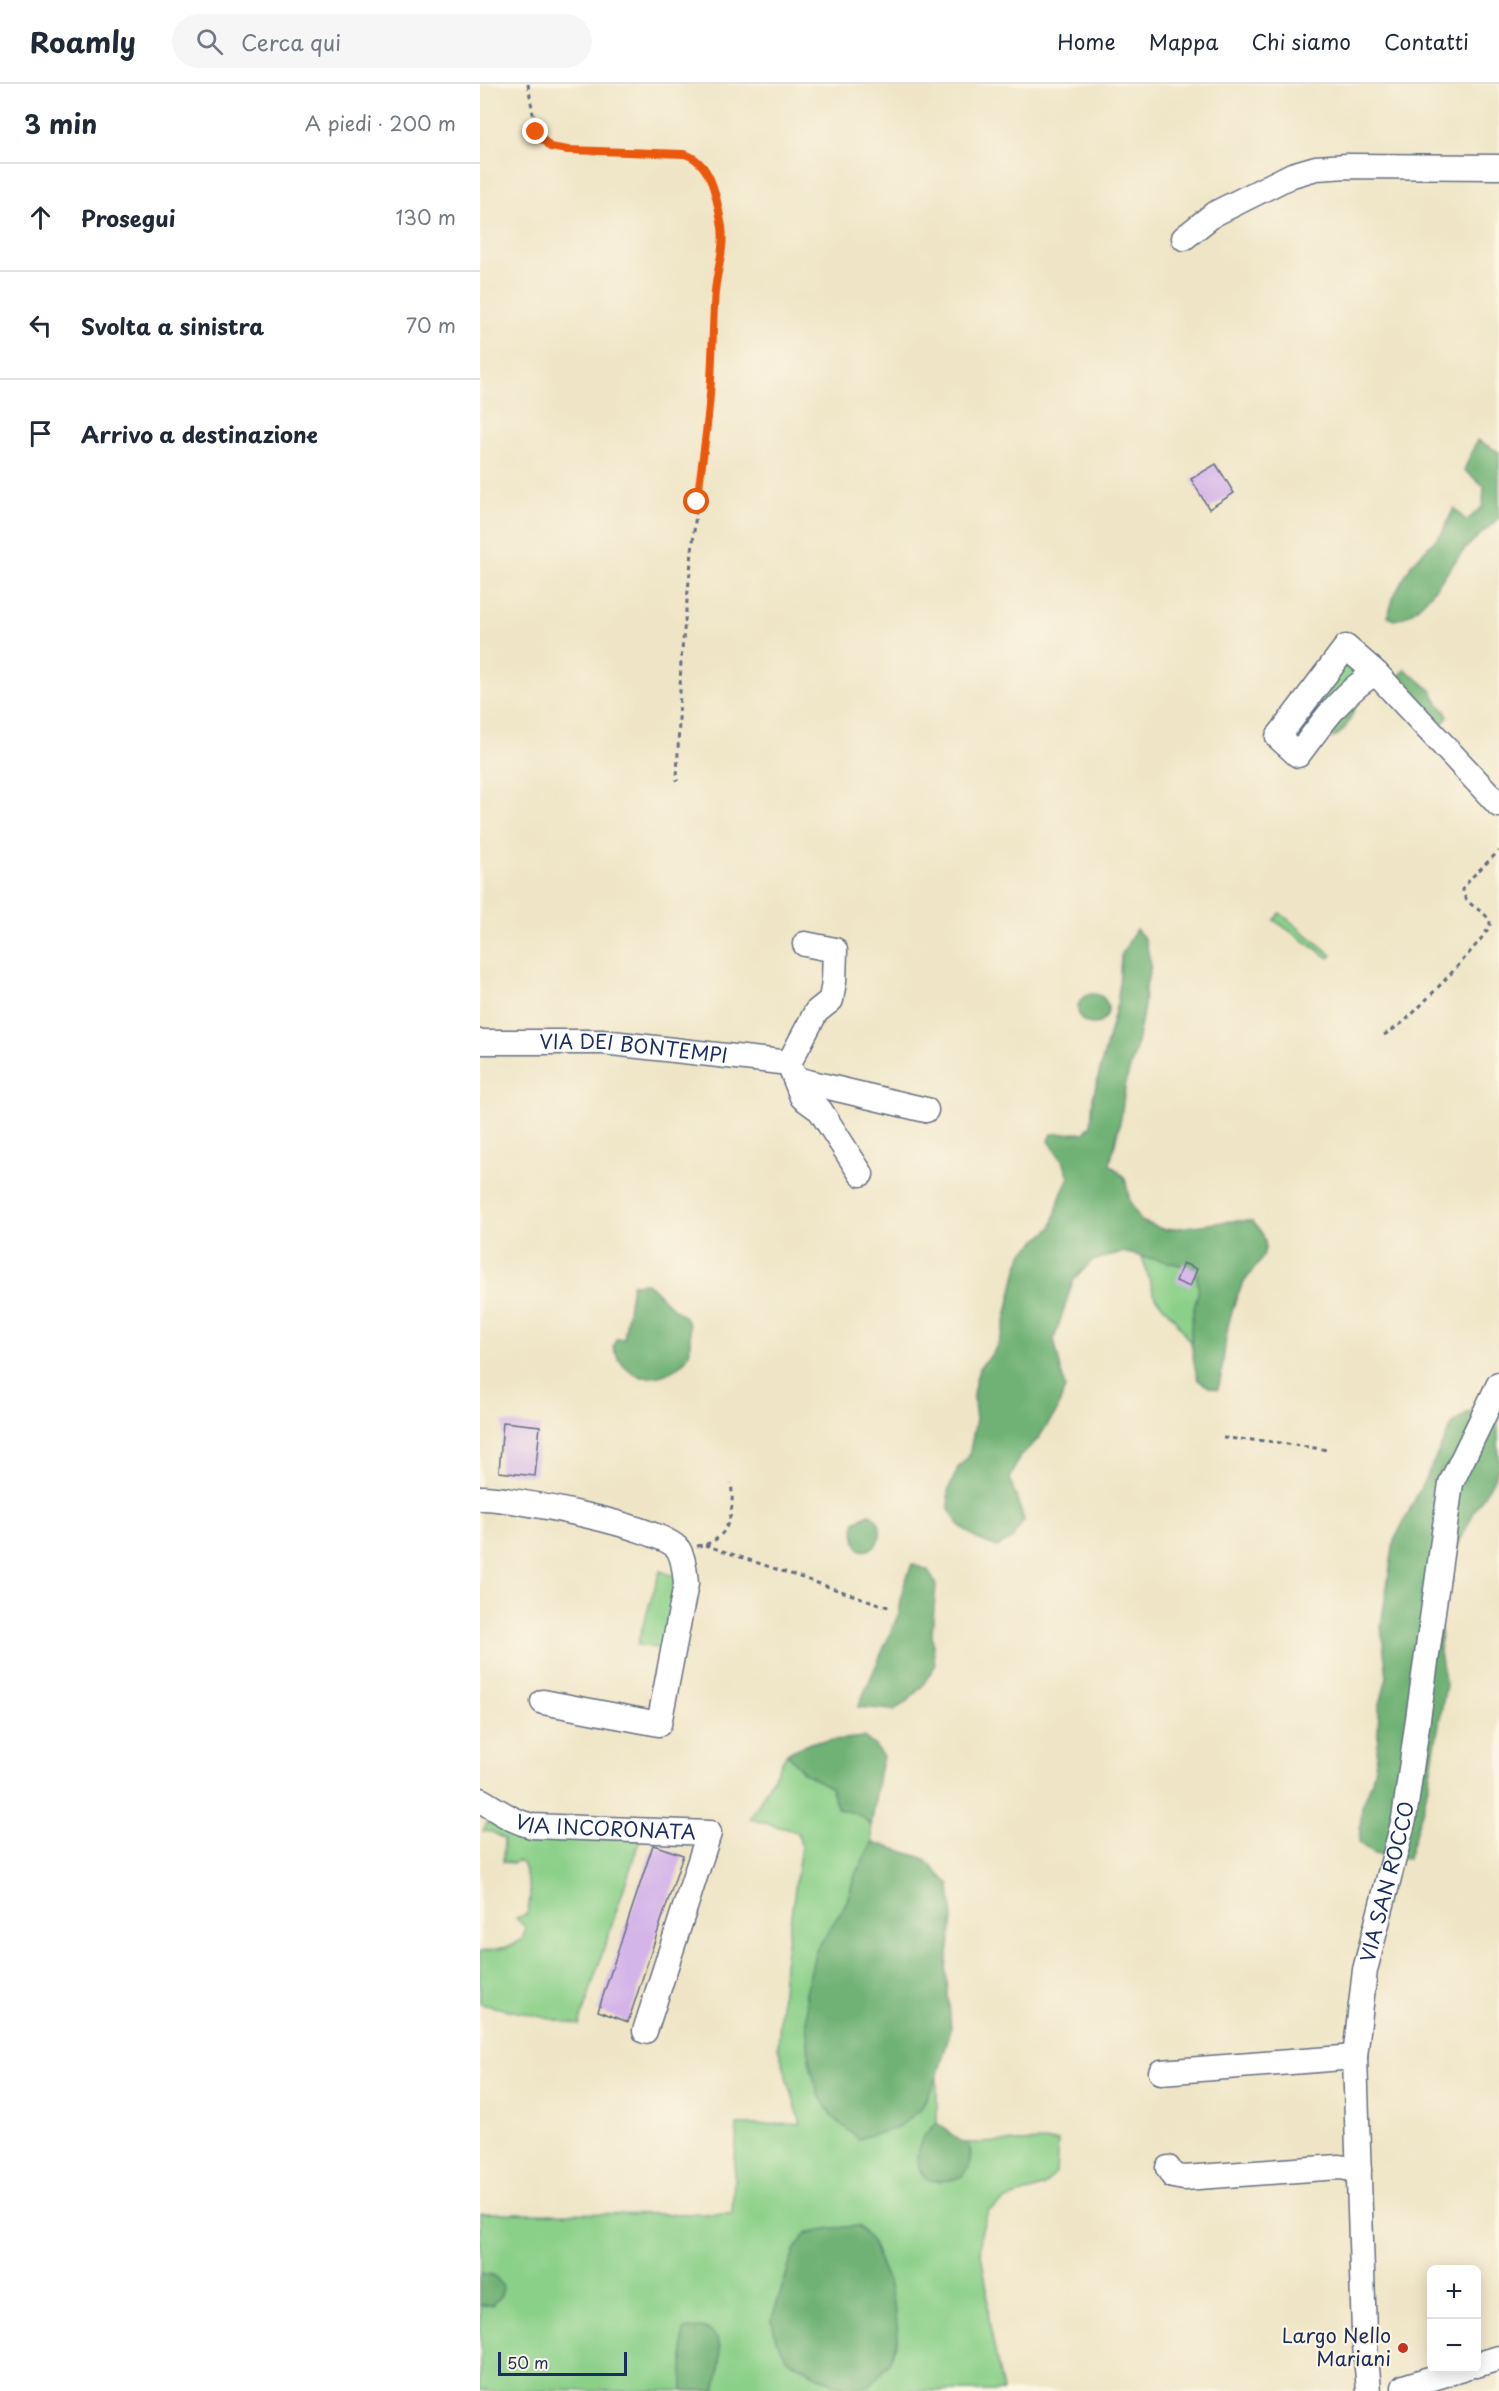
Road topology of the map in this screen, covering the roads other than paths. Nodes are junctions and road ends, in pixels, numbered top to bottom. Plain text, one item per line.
1 (1499, 167) edge
2 (1184, 238) dead end
3 (1376, 674) dead end
4 (1499, 805) edge
5 (805, 944) dead end
6 (480, 1042) edge
7 (792, 1071) junction
8 (926, 1110) dead end
9 (861, 1174) dead end
10 (1499, 1384) edge
11 (480, 1498) edge
12 (543, 1702) dead end
13 (483, 1798) edge
14 (645, 2031) dead end
15 (1355, 2057) junction
16 (1161, 2072) dead end
17 (1168, 2168) dead end
18 (1359, 2170) junction
19 (1499, 2358) edge
20 (1481, 2363) edge
21 (1450, 2373) edge
22 (1399, 2390) edge
23 (1369, 2391) edge

1 - 2 street
3 - 4 street
5 - 7 street
6 - 7 street, VIA DEI BONTEMPI
7 - 8 street, VIA DEI BONTEMPI
7 - 9 street
10 - 15 street, VIA SAN ROCCO
11 - 12 street
13 - 14 street, VIA INCORONATA
15 - 16 street
15 - 18 street, VIA SAN ROCCO
17 - 18 street
18 - 23 street, VIA SAN ROCCO
19 - 20 street
21 - 22 street

